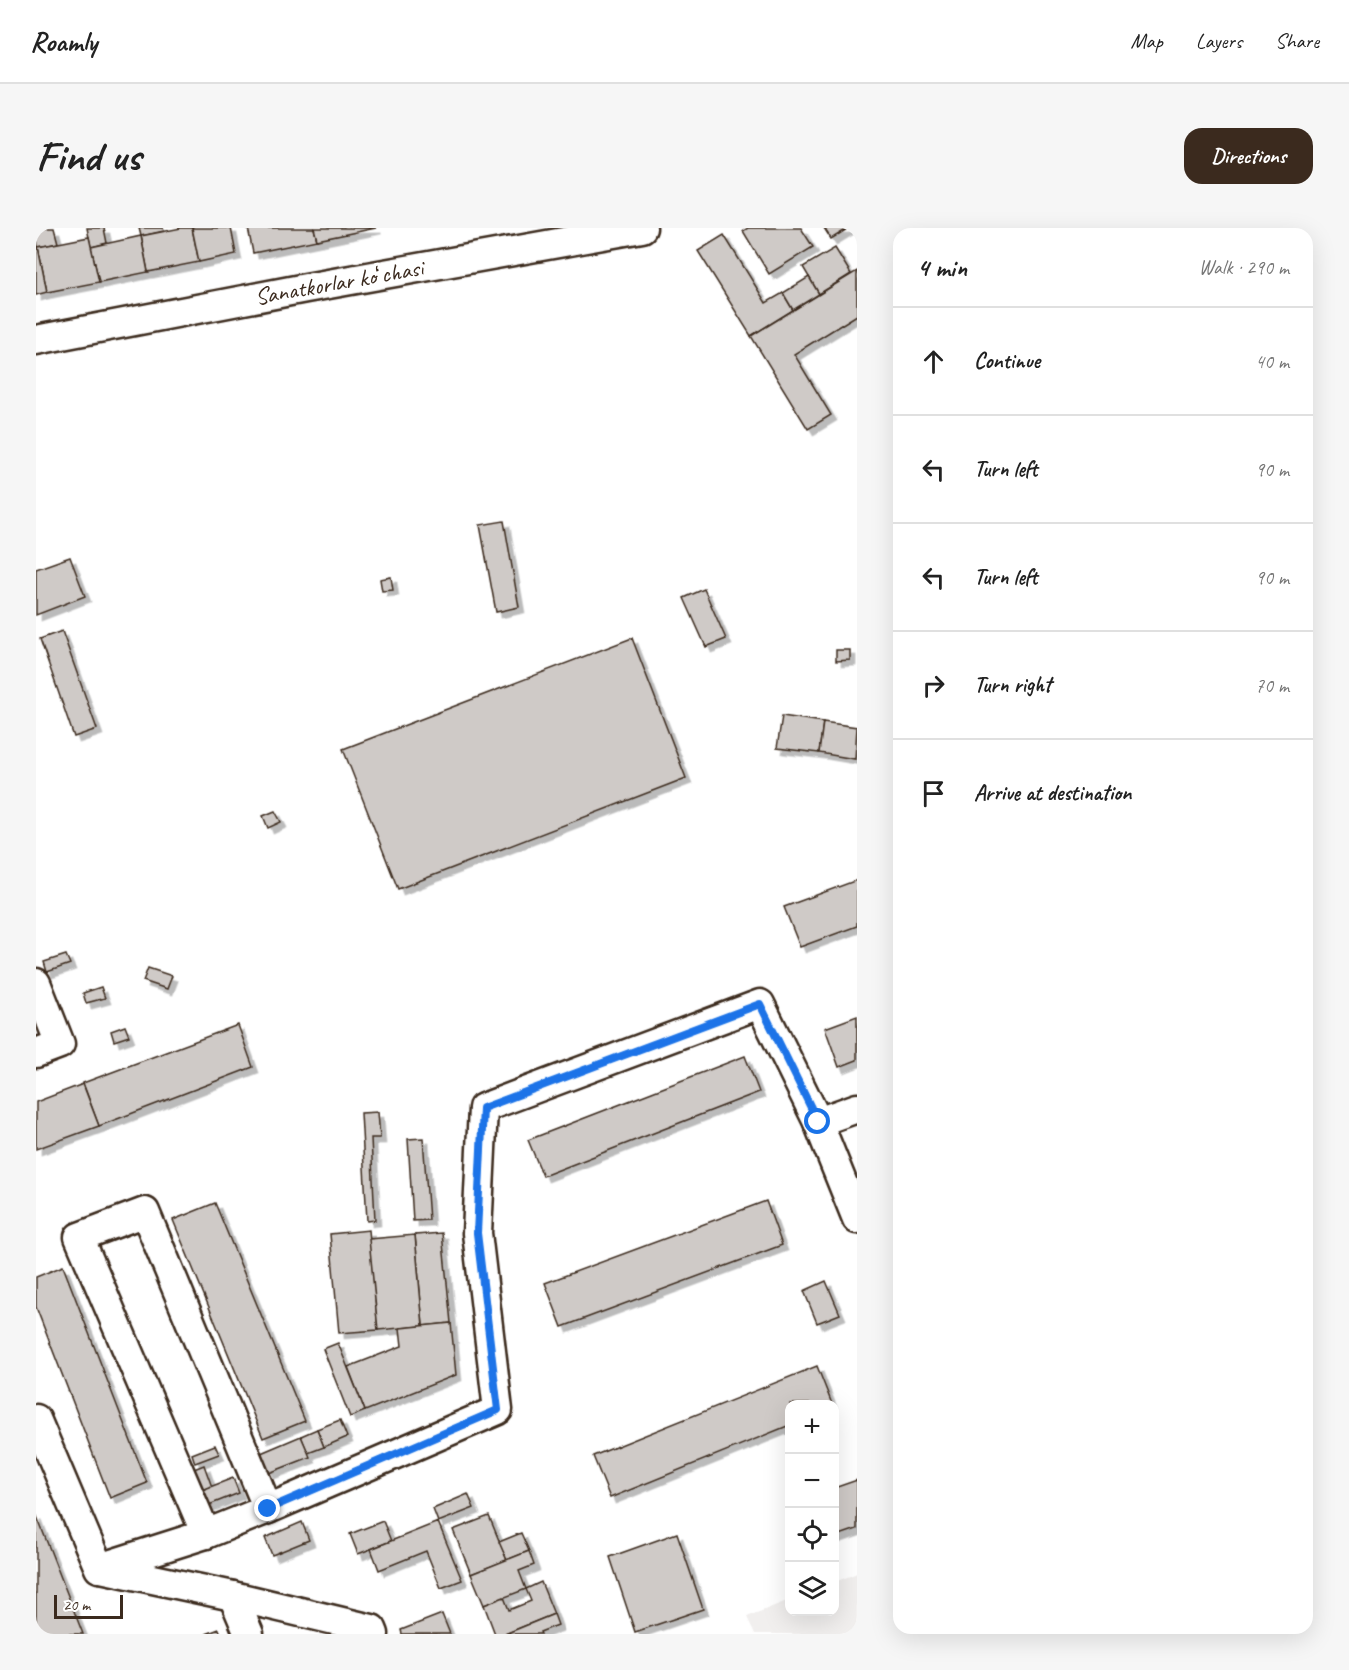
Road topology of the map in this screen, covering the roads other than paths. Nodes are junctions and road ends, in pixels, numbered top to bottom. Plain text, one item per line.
1 (642, 228) edge
2 (36, 340) edge
3 (36, 983) edge
4 (36, 1053) edge
5 (857, 1107) edge
6 (818, 1122) junction
7 (857, 1220) edge
8 (36, 1419) edge
9 (268, 1509) junction
10 (206, 1534) junction
11 (99, 1568) junction
12 (232, 1596) junction
13 (249, 1634) edge
14 (374, 1634) edge

1 - 2 street, Sanatkorlar koʻchasi
3 - 4 street
5 - 6 street
6 - 7 street
6 - 9 street
8 - 11 street
9 - 10 street
9 - 10 street
10 - 11 street
11 - 12 street
12 - 13 street
12 - 14 street

